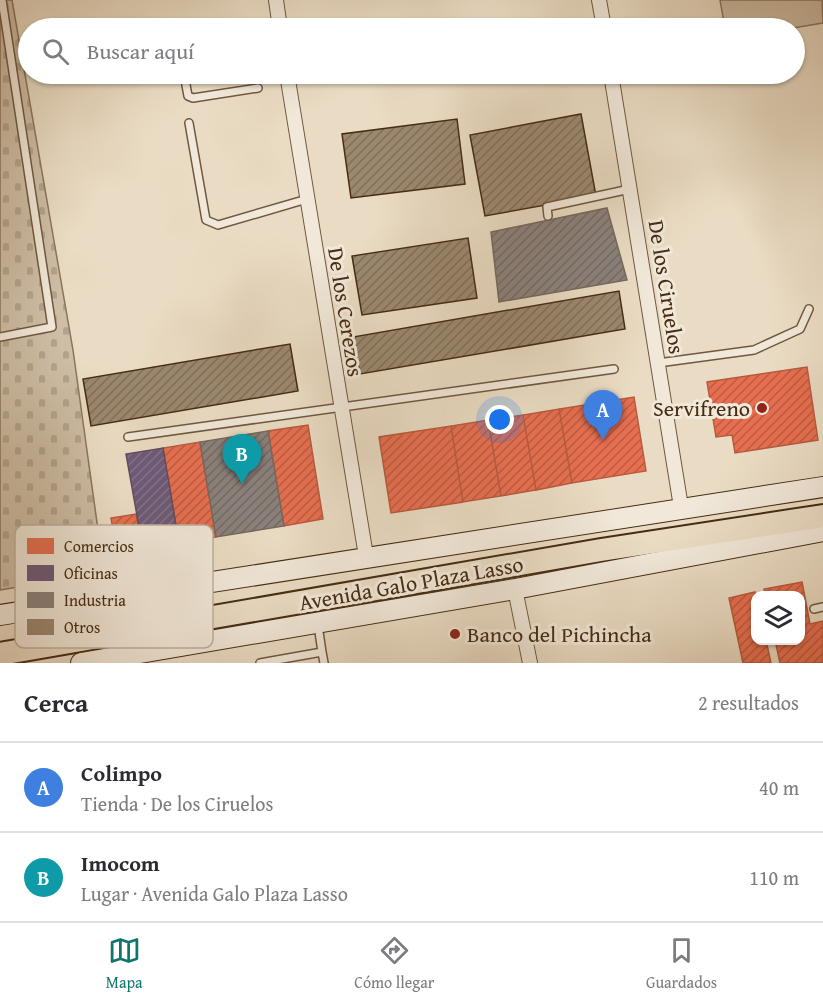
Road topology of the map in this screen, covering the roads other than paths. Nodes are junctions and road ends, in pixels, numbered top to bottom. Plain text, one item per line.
1 (2, 0) edge
2 (276, 0) edge
3 (599, 0) edge
4 (279, 18) edge
5 (602, 18) edge
6 (186, 84) edge
7 (289, 84) edge
8 (613, 84) edge
9 (258, 88) dead end
10 (189, 123) dead end
11 (630, 189) junction
12 (307, 199) junction
13 (548, 216) dead end
14 (809, 309) dead end
15 (0, 337) edge
16 (658, 363) junction
17 (614, 369) dead end
18 (340, 409) junction
19 (128, 438) dead end
20 (823, 487) edge
21 (823, 502) edge
22 (681, 507) junction
23 (823, 516) edge
24 (823, 531) edge
25 (366, 556) junction
26 (213, 581) edge
27 (515, 589) junction
28 (213, 603) edge
29 (823, 607) edge
30 (814, 609) dead end
31 (15, 613) edge
32 (0, 615) edge
33 (213, 617) edge
34 (318, 623) junction
35 (15, 636) edge
36 (0, 638) edge
37 (213, 641) edge
38 (35, 648) edge
39 (170, 648) edge
40 (322, 652) junction
41 (0, 654) edge
42 (81, 663) edge
43 (260, 663) edge
44 (324, 663) edge
45 (530, 663) edge

1 - 15 lane
2 - 4 street
3 - 5 street
6 - 9 lane
7 - 12 street, De los Cerezos
8 - 11 street, De los Ciruelos
10 - 12 lane
11 - 13 lane
11 - 16 street, De los Ciruelos
12 - 18 street, De los Cerezos
14 - 16 lane
16 - 22 street, De los Ciruelos
17 - 18 lane
18 - 19 lane
18 - 25 street, De los Cerezos
20 - 22 main road, Avenida Galo Plaza Lasso
21 - 28 main road, Avenida Galo Plaza Lasso
22 - 25 main road, Avenida Galo Plaza Lasso
23 - 33 main road, Avenida Galo Plaza Lasso
24 - 27 main road, Avenida Galo Plaza Lasso
25 - 26 main road, Avenida Galo Plaza Lasso
27 - 34 main road, Avenida Galo Plaza Lasso
27 - 45 street
29 - 30 lane
31 - 32 main road, Avenida Galo Plaza Lasso
34 - 37 main road, Avenida Galo Plaza Lasso
34 - 40 lane
35 - 36 main road, Avenida Galo Plaza Lasso
38 - 41 main road, Avenida Galo Plaza Lasso
39 - 42 main road, Avenida Galo Plaza Lasso
40 - 43 lane
40 - 44 lane

